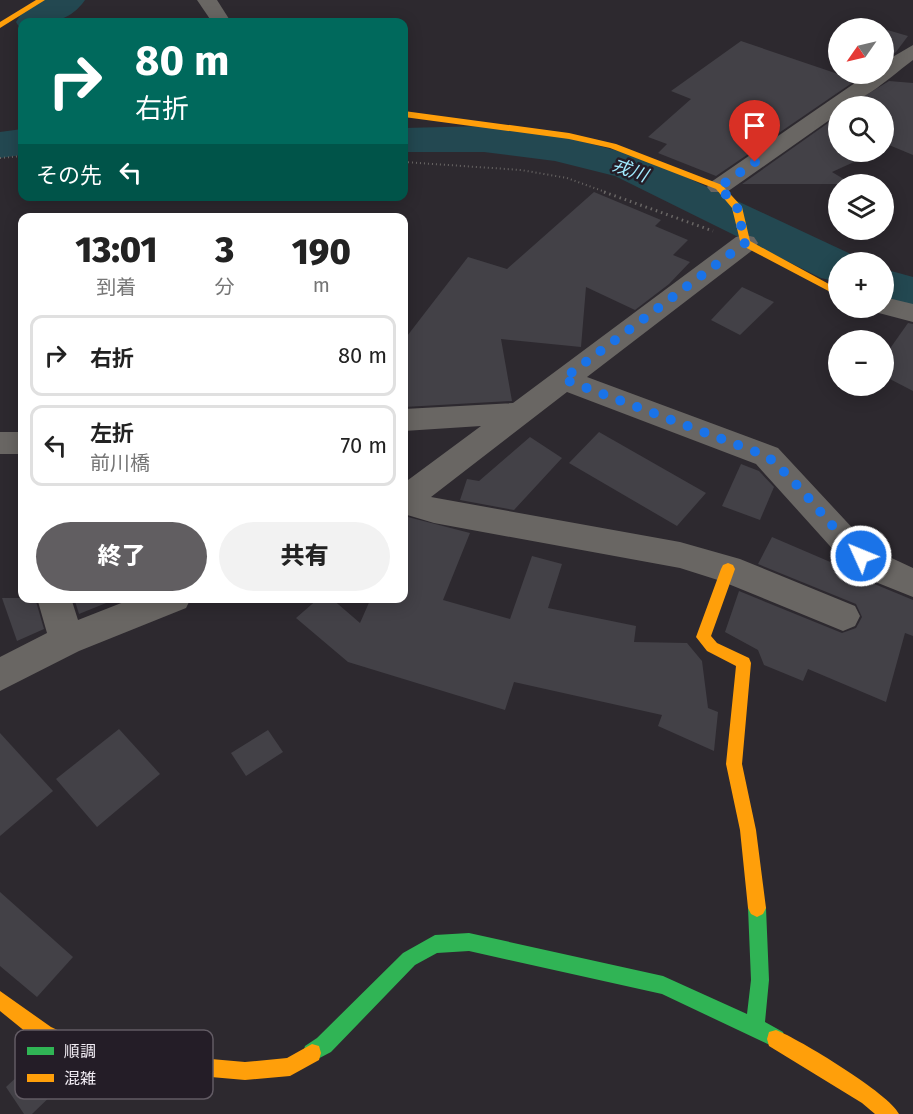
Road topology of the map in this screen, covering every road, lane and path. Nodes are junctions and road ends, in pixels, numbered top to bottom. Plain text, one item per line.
1 (41, 0) edge
2 (207, 0) edge
3 (218, 18) edge
4 (0, 26) edge
5 (913, 51) edge
6 (894, 64) edge
7 (866, 84) edge
8 (408, 115) edge
9 (18, 156) edge
10 (0, 158) edge
11 (408, 162) edge
12 (719, 187) junction
13 (745, 243) junction
14 (828, 288) edge
15 (894, 308) edge
16 (913, 313) edge
17 (563, 379) junction
18 (518, 413) junction
19 (408, 420) edge
20 (0, 443) edge
21 (18, 443) edge
22 (408, 498) edge
23 (408, 502) edge
24 (728, 569) junction
25 (913, 583) edge
26 (56, 603) edge
27 (161, 603) edge
28 (843, 616) dead end
29 (67, 640) junction
30 (0, 675) edge
31 (0, 1000) edge
32 (756, 1027) junction
33 (39, 1030) edge
34 (213, 1068) edge
35 (889, 1114) edge

1 - 4 main road
2 - 3 street
5 - 6 street
7 - 12 street
8 - 12 main road
9 - 10 path
11 - 13 path
12 - 13 main road
13 - 14 main road
13 - 17 street
15 - 16 street
17 - 18 street
17 - 25 street
18 - 19 street
18 - 22 street
20 - 21 street
23 - 24 street
24 - 28 street
24 - 32 main road
26 - 29 street
27 - 29 street
29 - 30 street
31 - 33 main road
32 - 34 main road
32 - 35 main road

